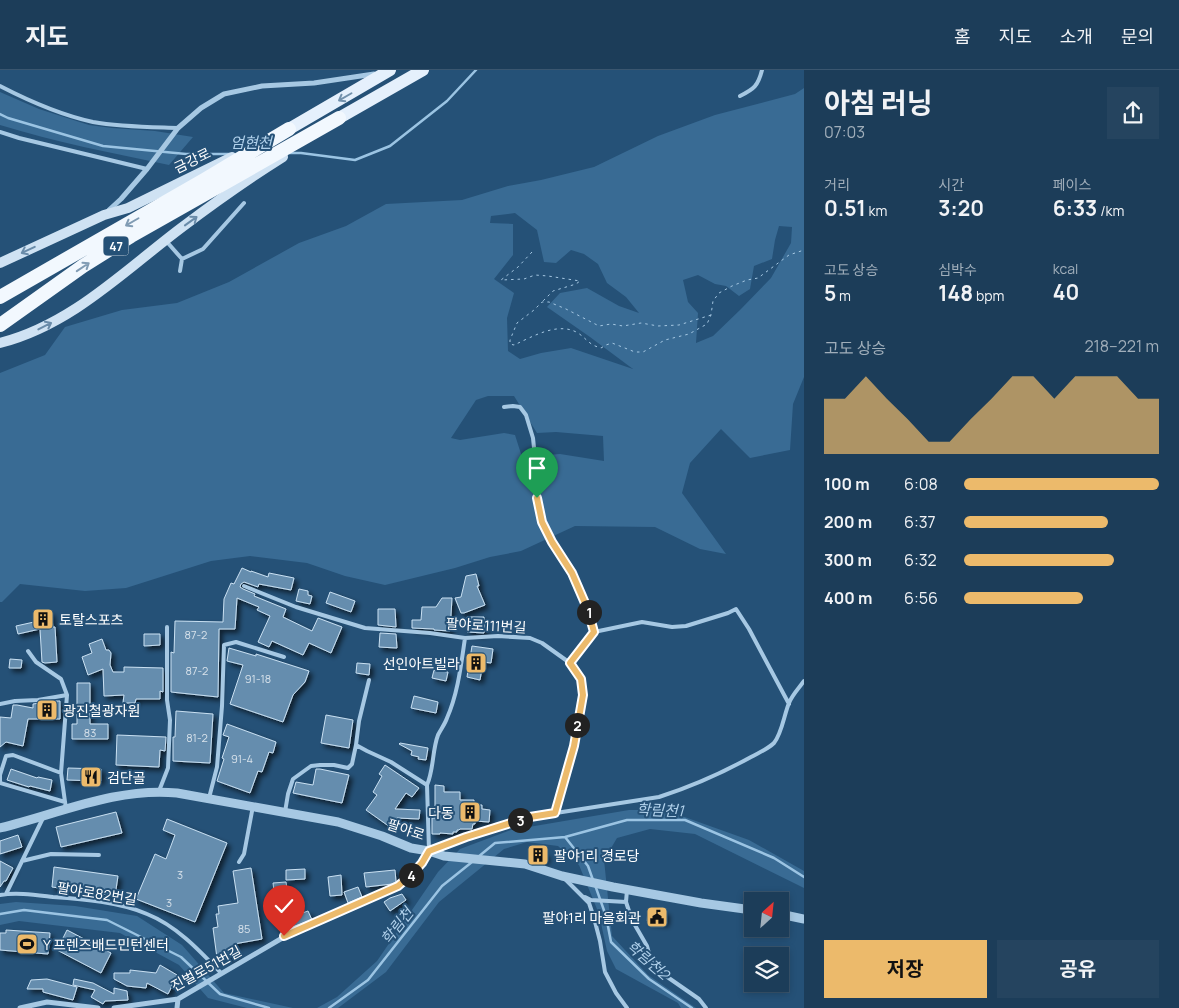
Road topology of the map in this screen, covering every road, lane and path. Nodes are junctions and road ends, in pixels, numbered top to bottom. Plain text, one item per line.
1 (422, 70) edge
2 (762, 70) edge
3 (388, 71) edge
4 (0, 86) edge
5 (740, 96) dead end
6 (332, 123) joint
7 (178, 128) junction
8 (289, 129) joint
9 (0, 132) edge
10 (148, 167) junction
11 (199, 178) junction
12 (242, 178) junction
13 (244, 203) dead end
14 (104, 215) junction
15 (166, 240) junction
16 (804, 250) edge
17 (532, 252) dead end
18 (182, 259) junction
19 (0, 263) edge
20 (180, 271) dead end
21 (0, 297) edge
22 (542, 302) junction
23 (711, 315) junction
24 (0, 325) edge
25 (0, 343) edge
26 (504, 408) dead end
27 (244, 586) dead end
28 (167, 627) dead end
29 (594, 632) junction
30 (465, 638) junction
31 (28, 651) dead end
32 (284, 657) dead end
33 (570, 663) junction
34 (369, 680) dead end
35 (804, 681) edge
36 (68, 695) junction
37 (0, 704) edge
38 (789, 704) junction
39 (356, 745) junction
40 (61, 773) junction
41 (0, 783) edge
42 (427, 785) junction
43 (159, 791) junction
44 (209, 798) junction
45 (66, 806) junction
46 (253, 806) junction
47 (285, 812) junction
48 (555, 813) junction
49 (44, 816) junction
50 (0, 822) edge
51 (11, 825) junction
52 (0, 828) edge
53 (429, 851) junction
54 (99, 855) dead end
55 (22, 861) junction
56 (239, 862) dead end
57 (561, 876) junction
58 (627, 890) junction
59 (6, 894) junction
60 (0, 895) edge
61 (581, 895) junction
62 (626, 902) junction
63 (744, 909) edge
64 (789, 916) edge
65 (804, 919) edge
66 (219, 976) junction
67 (178, 999) junction
68 (20, 1008) edge
69 (98, 1008) edge
70 (114, 1008) edge
71 (177, 1008) edge
72 (627, 1008) edge
73 (706, 1008) edge

1 - 6 main road, 47
2 - 5 lane
3 - 7 street
3 -> 8 main road, 47
4 - 7 lane
6 - 12 highway, 47
7 - 10 street
8 - 11 highway, 47
9 - 10 lane
10 - 14 street
11 - 14 main road, 금강로
11 -> 21 highway, 47
15 -> 12 main road
24 -> 12 highway, 47
13 - 18 lane
14 -> 19 main road, 금강로
15 - 18 lane
25 -> 15 main road
16 - 23 path
17 - 22 path
18 - 20 lane
22 - 23 path
22 - 23 path
26 - 29 lane
27 - 30 lane, 팔야로111번길
28 - 43 lane
29 - 33 lane
29 - 38 lane
30 - 33 lane, 팔야로111번길
30 - 42 lane, 팔야로
31 - 36 lane
32 - 44 lane
33 - 48 lane, 팔야로111번길
34 - 39 lane
35 - 38 lane
36 - 37 lane
36 - 40 lane
38 - 48 lane
39 - 42 lane
39 - 47 lane
40 - 41 lane
40 - 45 lane
41 - 45 lane
42 - 53 lane, 팔야로
43 - 44 street, 팔야로
43 - 45 street, 팔야로
44 - 46 street, 팔야로
45 - 49 street, 팔야로
46 - 47 street, 팔야로
46 - 56 lane
47 - 53 street, 팔야로
48 - 53 lane
49 - 51 street, 팔야로
49 - 55 lane
50 - 51 lane
51 - 52 street, 팔야로
53 - 57 street
53 - 66 street, 진벌로51번길
54 - 55 lane
55 - 59 lane
57 - 58 street
57 - 61 lane
58 - 62 lane
58 - 63 street
59 - 60 lane, 팔야로82번길
59 - 66 lane, 팔야로82번길
61 - 62 lane
61 - 72 lane
62 - 73 lane
64 - 65 street
66 - 67 street, 진벌로51번길
67 - 70 street, 진벌로51번길
67 - 71 street
68 - 69 street

